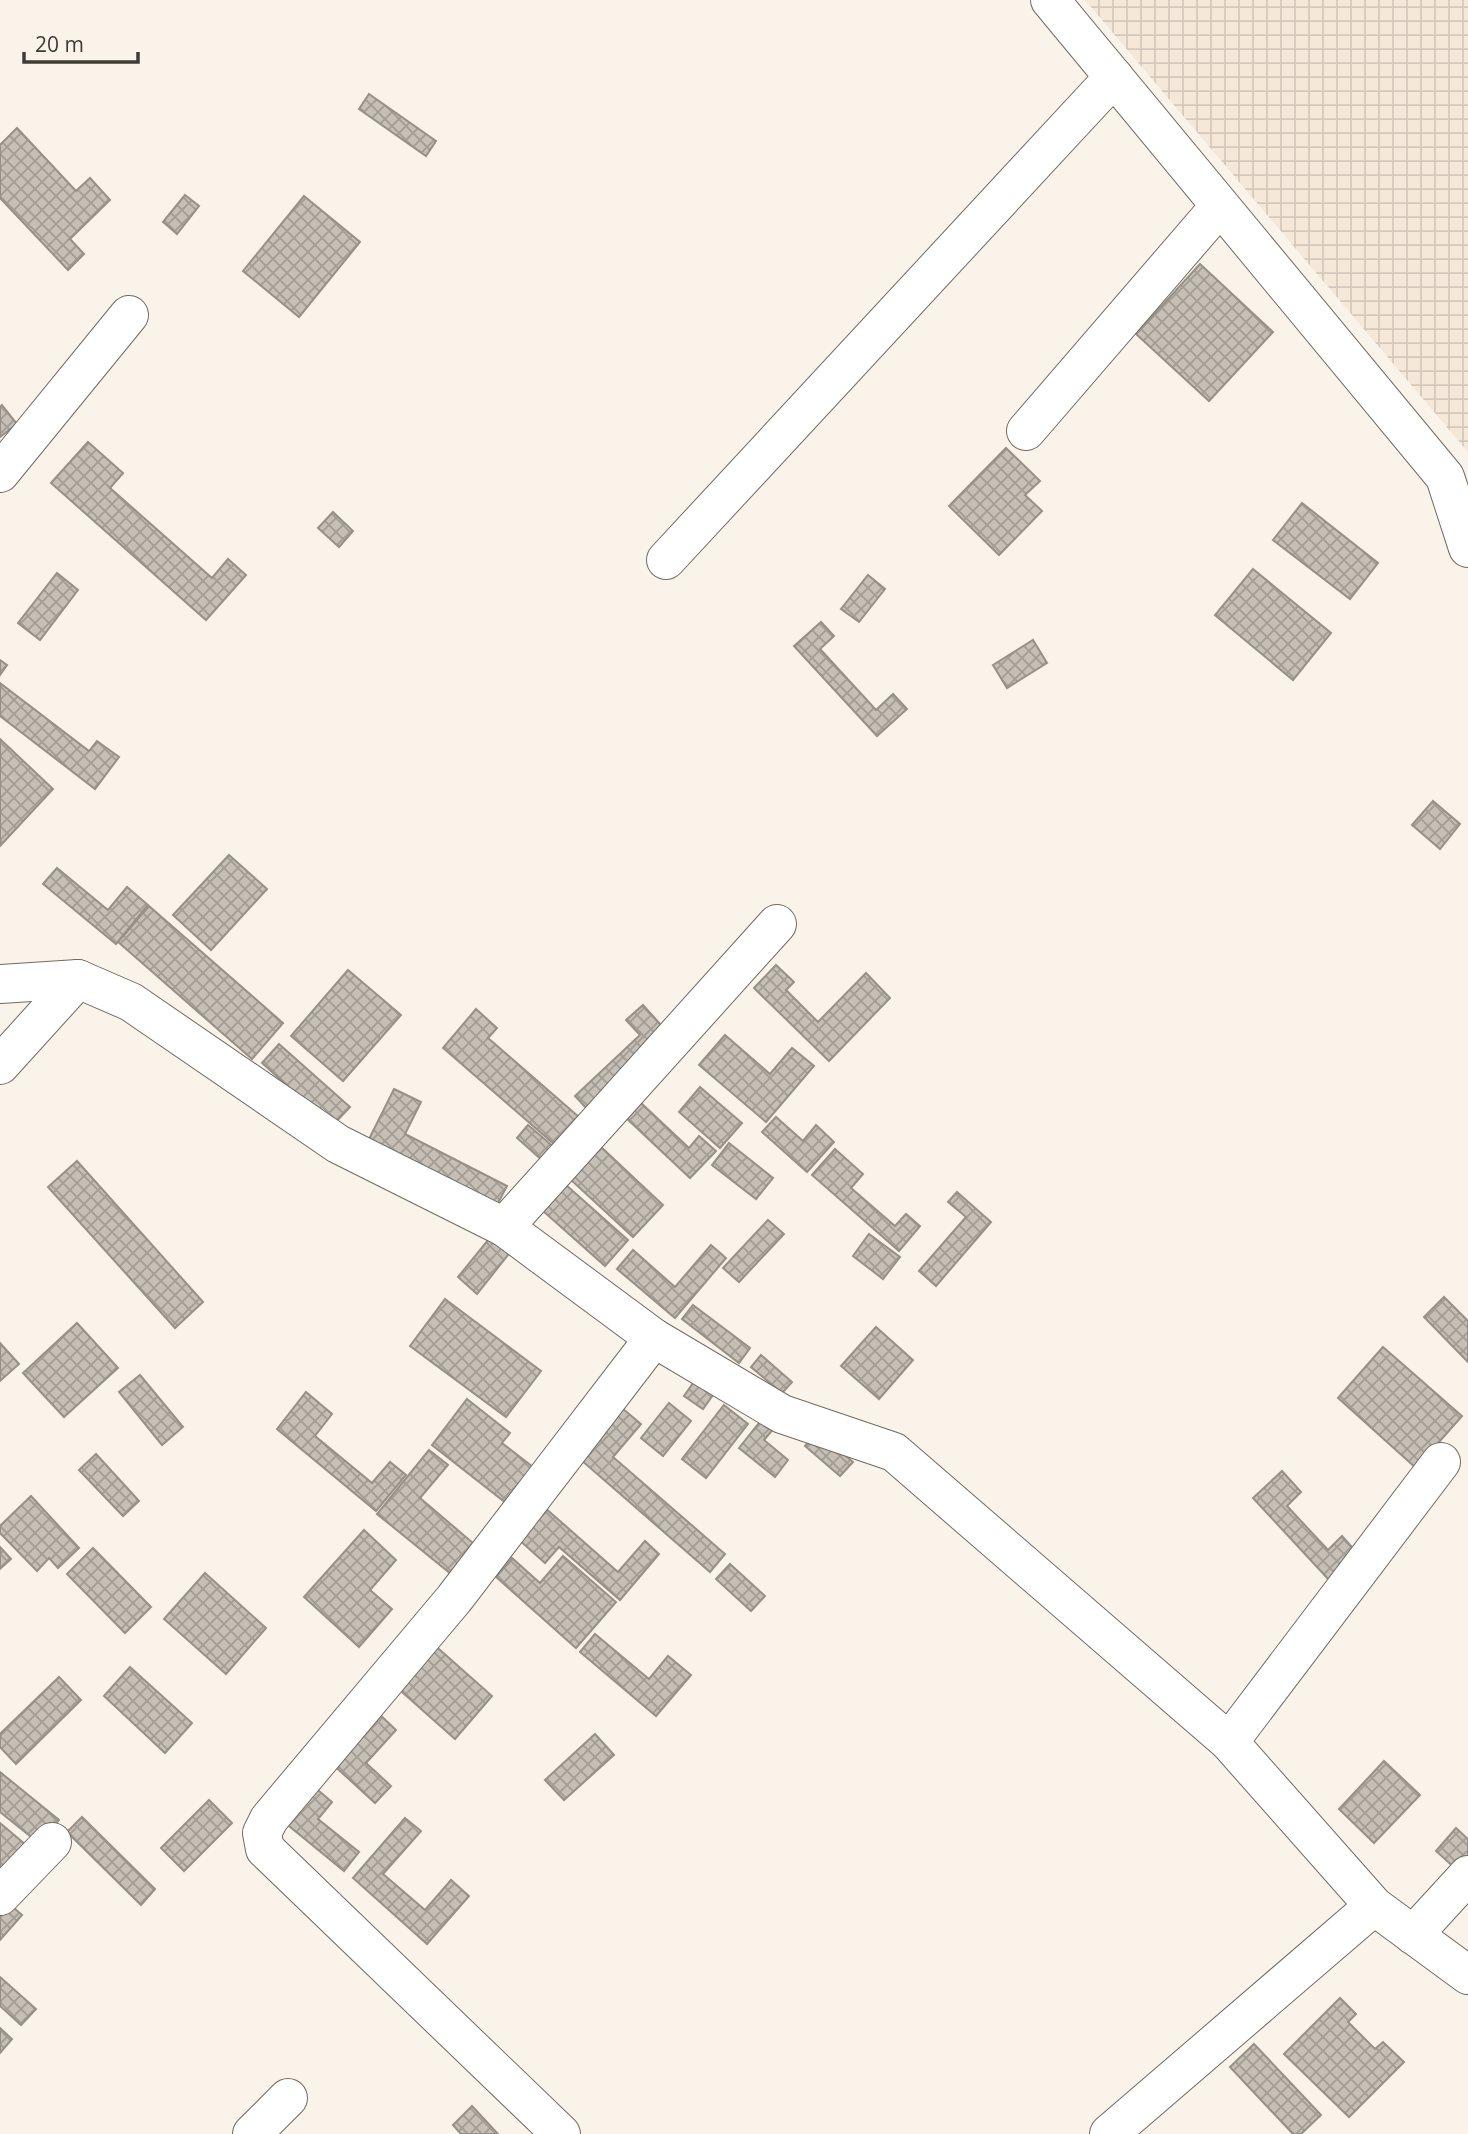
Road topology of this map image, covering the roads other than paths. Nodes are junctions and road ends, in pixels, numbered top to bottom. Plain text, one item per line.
1 (1050, 0) edge
2 (1114, 77) junction
3 (1220, 206) junction
4 (129, 315) dead end
5 (1026, 431) dead end
6 (0, 473) edge
7 (1468, 548) edge
8 (666, 560) dead end
9 (777, 924) dead end
10 (78, 979) junction
11 (0, 984) edge
12 (0, 1065) edge
13 (504, 1227) junction
14 (654, 1338) junction
15 (1441, 1462) dead end
16 (1229, 1742) junction
17 (52, 1842) dead end
18 (1468, 1875) edge
19 (0, 1896) edge
20 (1374, 1906) junction
21 (1413, 1935) junction
22 (1468, 1975) edge
23 (288, 2098) dead end
24 (252, 2134) edge
25 (561, 2134) edge
26 (1108, 2134) edge

1 - 2 street
2 - 3 street
2 - 8 street
3 - 5 street
3 - 7 street
4 - 6 street
9 - 13 street
10 - 11 street
10 - 12 street
10 - 13 street
13 - 14 street
14 - 16 street
14 - 25 street
15 - 16 street
16 - 20 street
17 - 19 street
18 - 21 street
20 - 21 street
20 - 26 street
21 - 22 street
23 - 24 street

